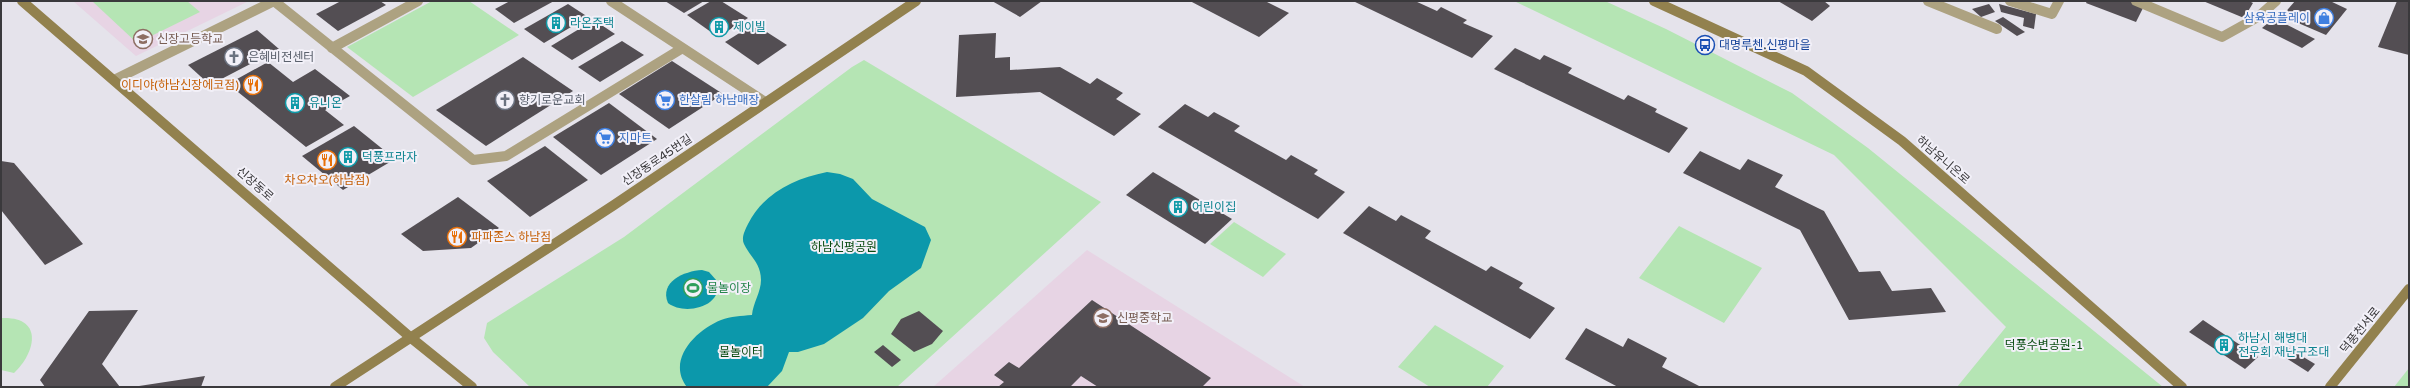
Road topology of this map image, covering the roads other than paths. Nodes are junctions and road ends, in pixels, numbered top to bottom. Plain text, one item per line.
1 (22, 1) edge
2 (274, 1) edge
3 (418, 1) edge
4 (611, 1) edge
5 (916, 1) edge
6 (1654, 1) edge
7 (1928, 1) edge
8 (2010, 1) edge
9 (2059, 1) edge
10 (2136, 1) edge
11 (2276, 1) edge
12 (1997, 29) dead end
13 (332, 48) junction
14 (681, 49) junction
15 (114, 80) junction
16 (765, 102) junction
17 (2409, 289) edge
18 (410, 337) junction
19 (335, 387) edge
20 (472, 387) edge
21 (2182, 387) edge
22 (2330, 387) edge

1 - 15 main road, 신장동로
2 - 13 lane
2 - 15 lane
3 - 13 lane
4 - 14 lane
5 - 16 main road, 신장동로45번길
6 - 21 main road, 하남유니온로
7 - 12 lane
8 - 9 lane
10 - 11 lane
13 - 14 lane
14 - 16 lane
15 - 18 main road, 신장동로
16 - 18 main road, 신장동로45번길
17 - 22 main road, 덕풍천서로
18 - 19 main road, 신장동로45번길
18 - 20 main road, 신장동로

